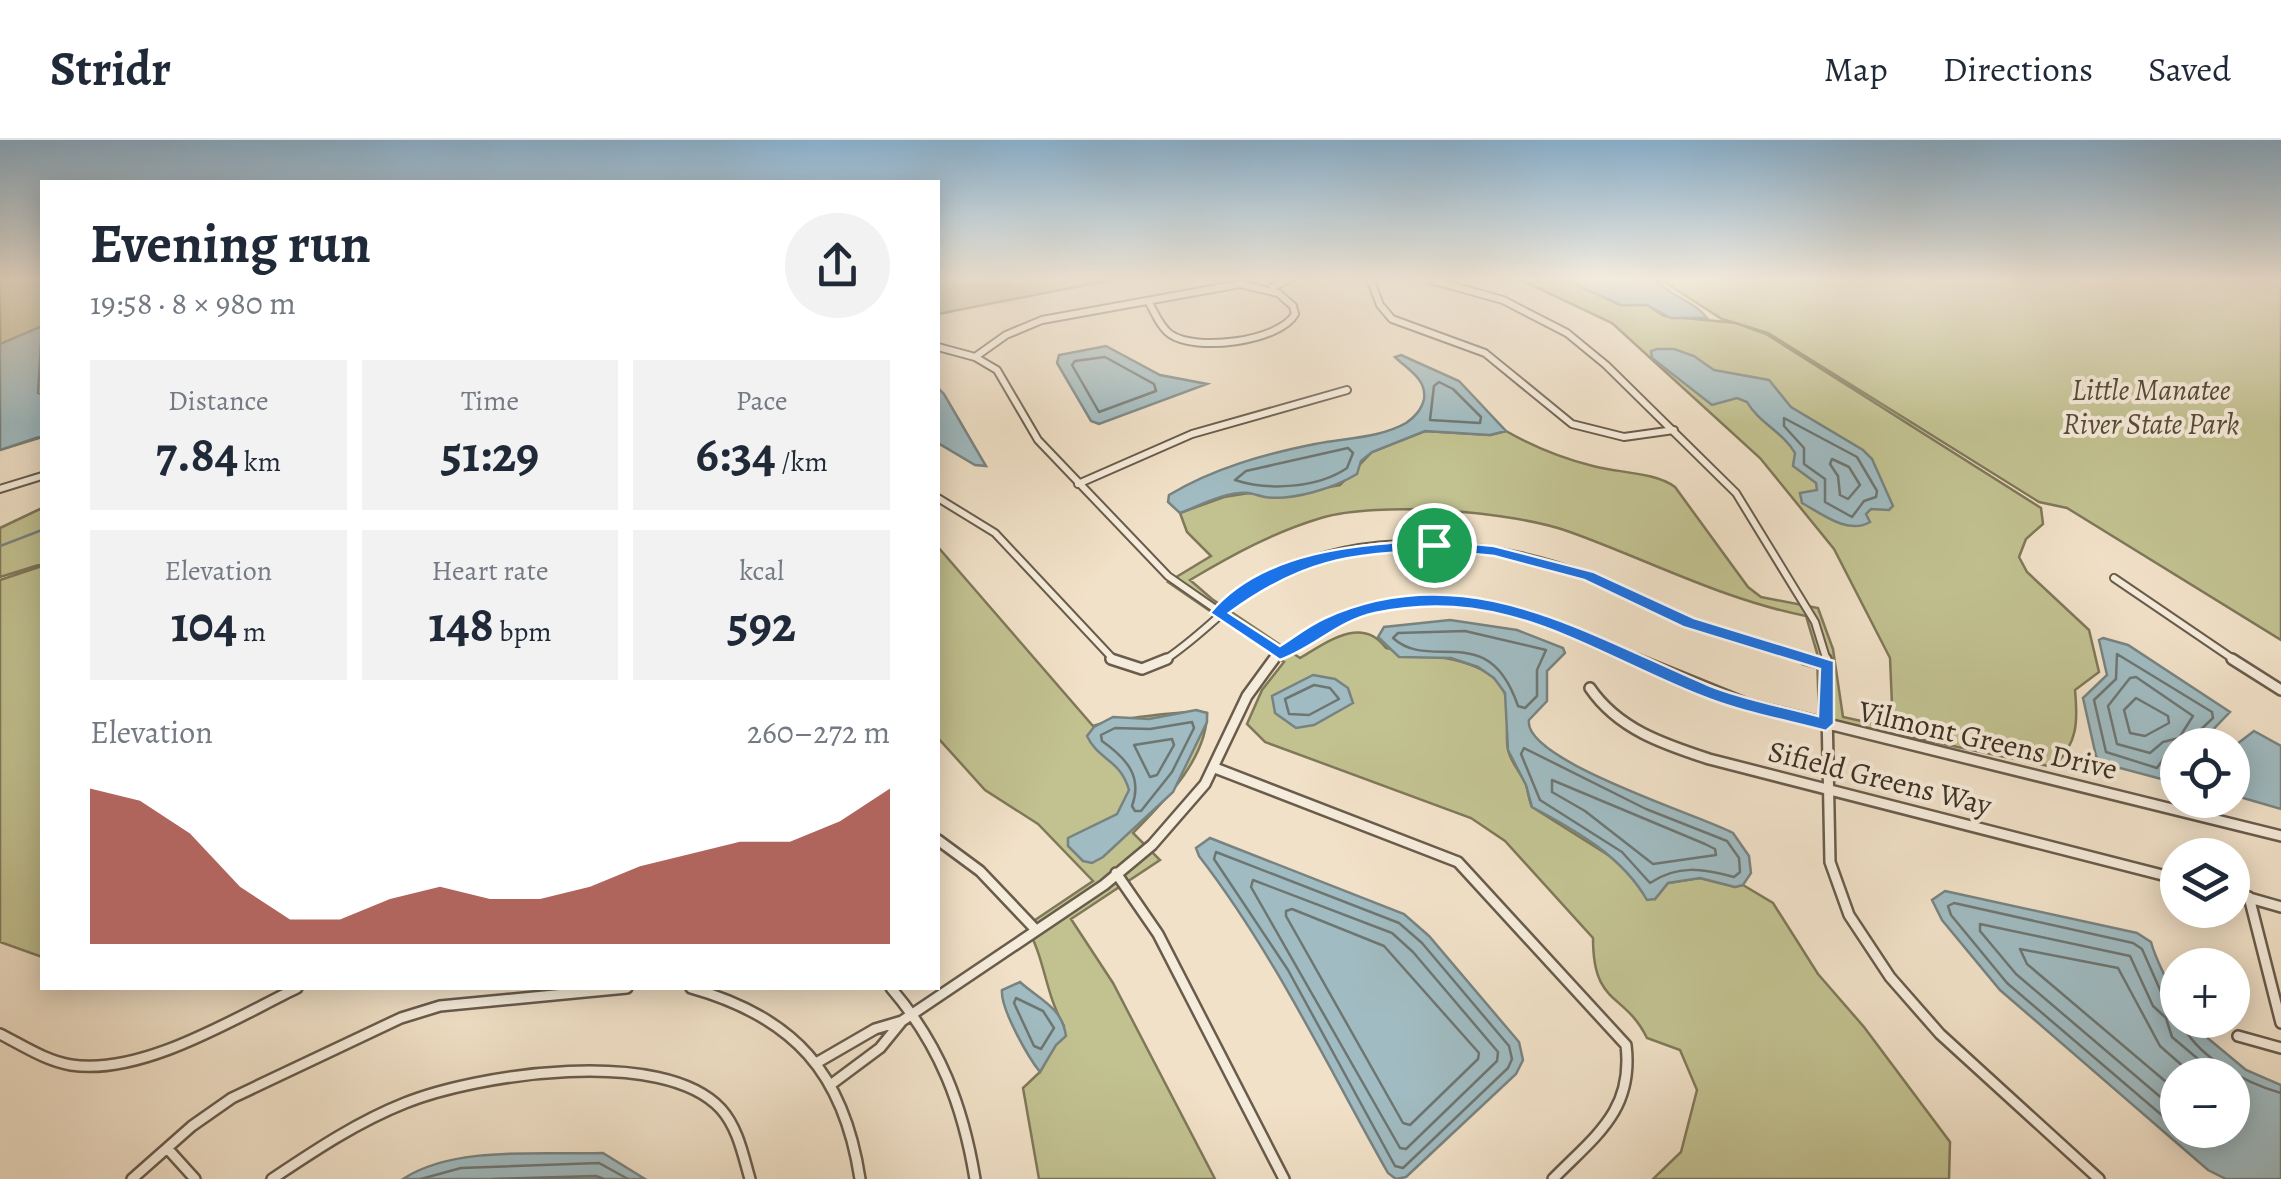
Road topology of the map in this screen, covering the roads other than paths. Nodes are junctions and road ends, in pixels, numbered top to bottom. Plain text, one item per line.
1 (1023, 326) edge
2 (1164, 326) edge
3 (1285, 326) edge
4 (1415, 326) edge
5 (1557, 326) edge
6 (940, 348) edge
7 (975, 357) junction
8 (1347, 390) dead end
9 (1674, 430) junction
10 (40, 477) edge
11 (1078, 484) junction
12 (0, 489) edge
13 (940, 499) edge
14 (2114, 578) dead end
15 (1218, 613) junction
16 (1280, 654) junction
17 (1828, 666) junction
18 (1590, 688) dead end
19 (2281, 690) edge
20 (1826, 724) junction
21 (1215, 768) junction
22 (1828, 792) junction
23 (2281, 836) edge
24 (940, 841) edge
25 (1116, 873) junction
26 (2160, 875) edge
27 (2250, 897) edge
28 (2250, 901) edge
29 (2281, 907) edge
30 (1036, 930) junction
31 (293, 990) edge
32 (580, 990) edge
33 (701, 990) edge
34 (892, 990) edge
35 (534, 992) edge
36 (913, 1013) junction
37 (902, 1020) junction
38 (2281, 1022) edge
39 (0, 1034) edge
40 (2245, 1038) edge
41 (2281, 1048) edge
42 (818, 1062) junction
43 (832, 1083) junction
44 (168, 1148) junction
45 (132, 1179) edge
46 (194, 1179) edge
47 (272, 1179) edge
48 (750, 1179) edge
49 (860, 1179) edge
50 (975, 1179) edge
51 (1284, 1179) edge
52 (1553, 1179) edge
53 (2098, 1179) edge

1 - 7 street
2 - 3 street
4 - 9 street
5 - 9 street
6 - 7 street
7 - 11 street
8 - 11 street
9 - 17 street
10 - 12 street
11 - 15 street
13 - 15 street
14 - 19 street
15 - 16 street
15 - 17 street
16 - 20 street, Vilmont Greens Drive
16 - 21 street, Vilmont Greens Drive
17 - 20 street
18 - 22 street, Sifield Greens Way
20 - 22 street
20 - 23 street, Vilmont Greens Drive
21 - 25 street, Vilmont Greens Drive
21 - 52 street
22 - 26 street, Sifield Greens Way
22 - 53 street
24 - 30 street
25 - 30 street, Vilmont Greens Drive
25 - 51 street
27 - 29 street
28 - 38 street
30 - 36 street, Vilmont Greens Drive
31 - 39 street
32 - 35 street
33 - 42 street
34 - 36 street
35 - 44 street
36 - 37 street, Vilmont Greens Drive
36 - 50 street
37 - 42 street
37 - 43 street
40 - 41 street
42 - 43 street
43 - 49 street
44 - 45 street
44 - 46 street
47 - 48 street

